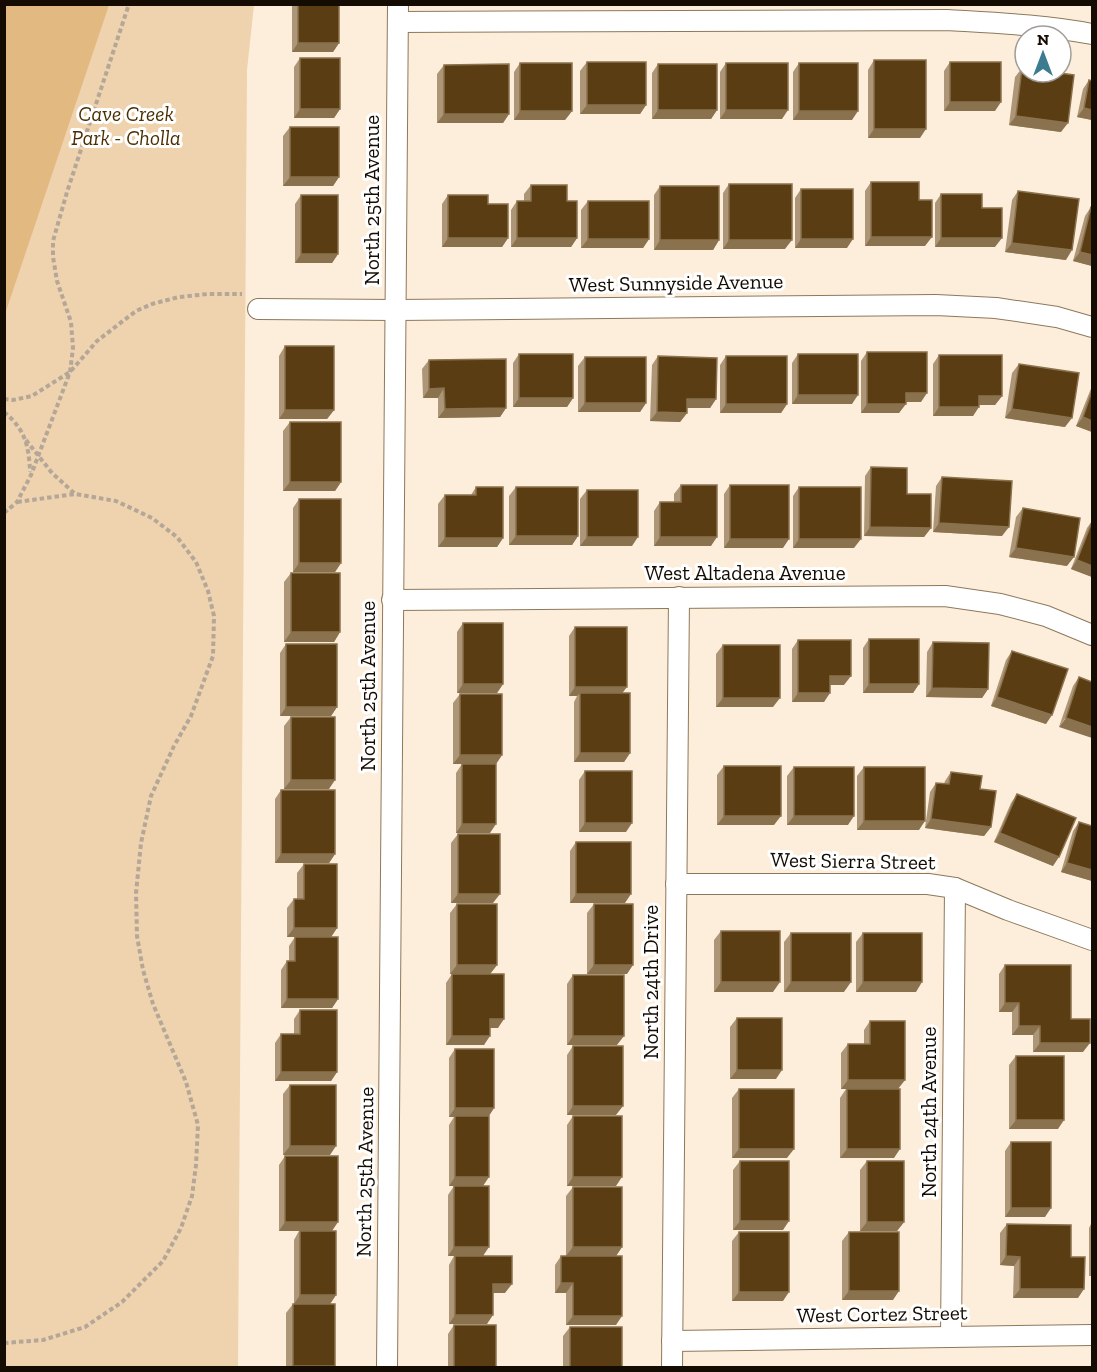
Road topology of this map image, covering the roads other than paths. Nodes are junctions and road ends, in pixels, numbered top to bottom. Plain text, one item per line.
1 (398, 13) edge
2 (1092, 34) edge
3 (258, 309) road end
4 (396, 310) junction
5 (1092, 327) edge
6 (679, 597) junction
7 (392, 600) junction
8 (1092, 635) edge
9 (676, 884) junction
10 (955, 888) junction
11 (1092, 940) edge
12 (1092, 1335) edge
13 (951, 1336) junction
14 (672, 1341) junction
15 (387, 1368) edge
16 (672, 1368) edge

1 - 2 street
1 - 4 street, North 25th Avenue
3 - 4 street, West Sunnyside Avenue
4 - 5 street, West Sunnyside Avenue
4 - 7 street, North 25th Avenue
6 - 7 street, West Altadena Avenue
6 - 8 street, West Altadena Avenue
6 - 9 street, North 24th Drive
7 - 15 street, North 25th Avenue
9 - 10 street, West Sierra Street
9 - 14 street, North 24th Drive
10 - 11 street, West Sierra Street
10 - 13 street, North 24th Avenue
12 - 13 street, West Cortez Street
13 - 14 street, West Cortez Street
14 - 16 street, North 24th Drive

